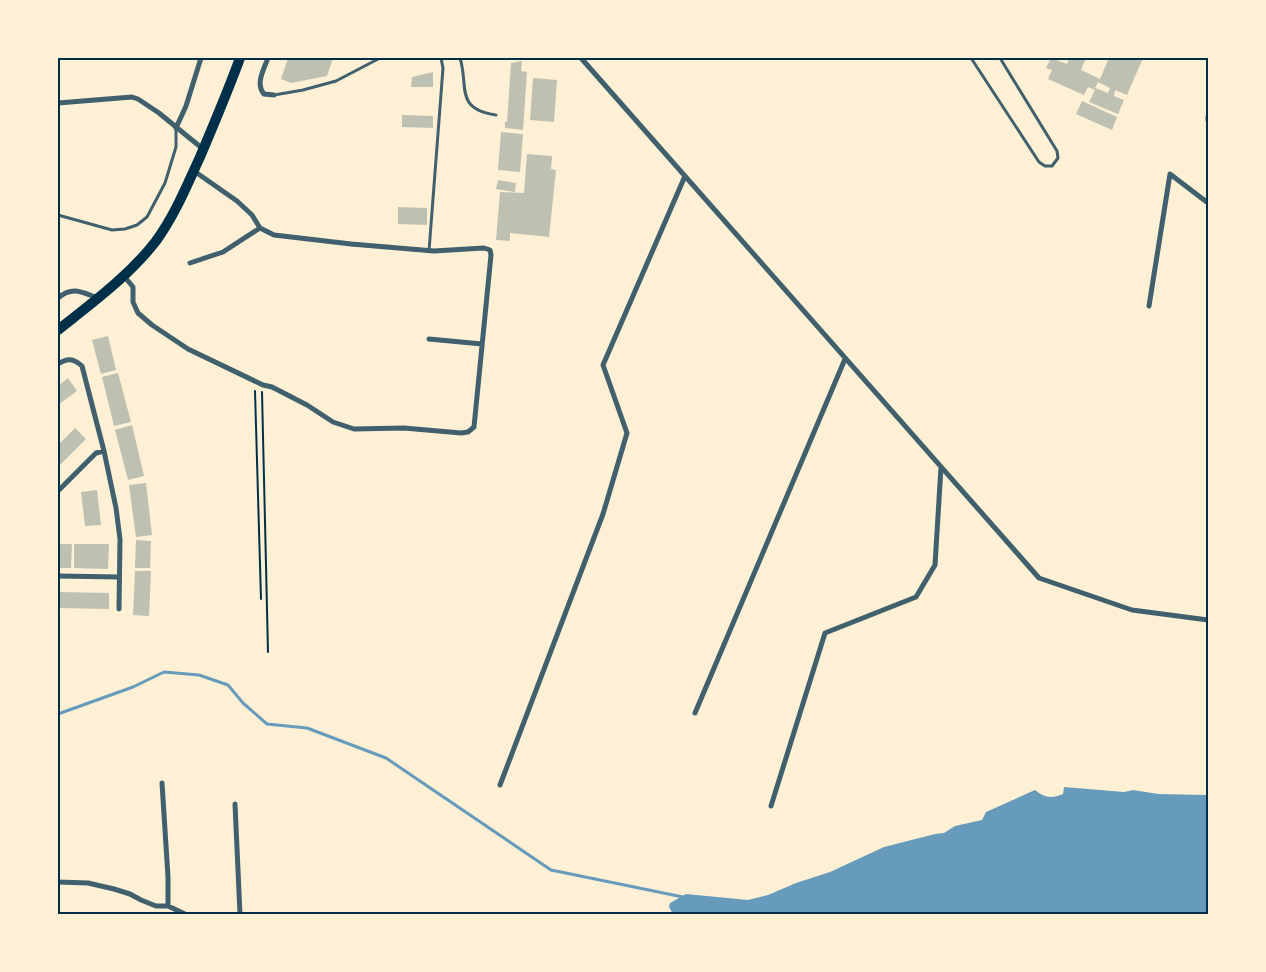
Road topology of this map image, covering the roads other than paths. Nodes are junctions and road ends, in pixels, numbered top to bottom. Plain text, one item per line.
1 (201, 58) edge
2 (240, 58) edge
3 (268, 58) edge
4 (380, 58) edge
5 (441, 58) edge
6 (460, 58) edge
7 (581, 58) edge
8 (971, 58) edge
9 (1000, 58) edge
10 (274, 96) joint
11 (58, 103) edge
12 (496, 115) dead end
13 (176, 128) junction
14 (203, 149) junction
15 (194, 171) junction
16 (685, 176) junction
17 (1208, 203) edge
18 (58, 215) edge
19 (260, 228) junction
20 (429, 251) junction
21 (190, 263) dead end
22 (124, 275) junction
23 (58, 298) edge
24 (99, 298) junction
25 (1149, 306) dead end
26 (58, 330) edge
27 (429, 339) dead end
28 (482, 344) junction
29 (845, 358) junction
30 (58, 364) edge
31 (104, 451) junction
32 (941, 467) junction
33 (58, 491) edge
34 (58, 576) edge
35 (119, 578) junction
36 (118, 609) dead end
37 (1208, 620) edge
38 (695, 713) dead end
39 (162, 783) dead end
40 (500, 785) dead end
41 (235, 804) dead end
42 (771, 806) dead end
43 (58, 882) edge
44 (168, 906) junction
45 (185, 914) edge
46 (240, 914) edge

1 - 13 street
2 - 14 main road
3 - 10 street
4 - 10 lane
5 - 20 lane
6 - 12 lane
7 - 16 street
8 - 9 lane
11 - 13 street
13 - 14 street
13 - 18 lane
14 - 15 main road
15 - 19 street
15 - 22 main road
16 - 29 street
16 - 40 street
17 - 25 street
19 - 20 street
19 - 21 street
20 - 28 street
22 - 24 main road
22 - 28 street
23 - 24 street
24 - 26 main road
27 - 28 street
29 - 32 street
29 - 38 street
30 - 31 street
31 - 33 street
31 - 35 street
32 - 37 street
32 - 42 street
34 - 35 street
35 - 36 street
39 - 44 street
41 - 46 street
43 - 44 street
44 - 45 street

